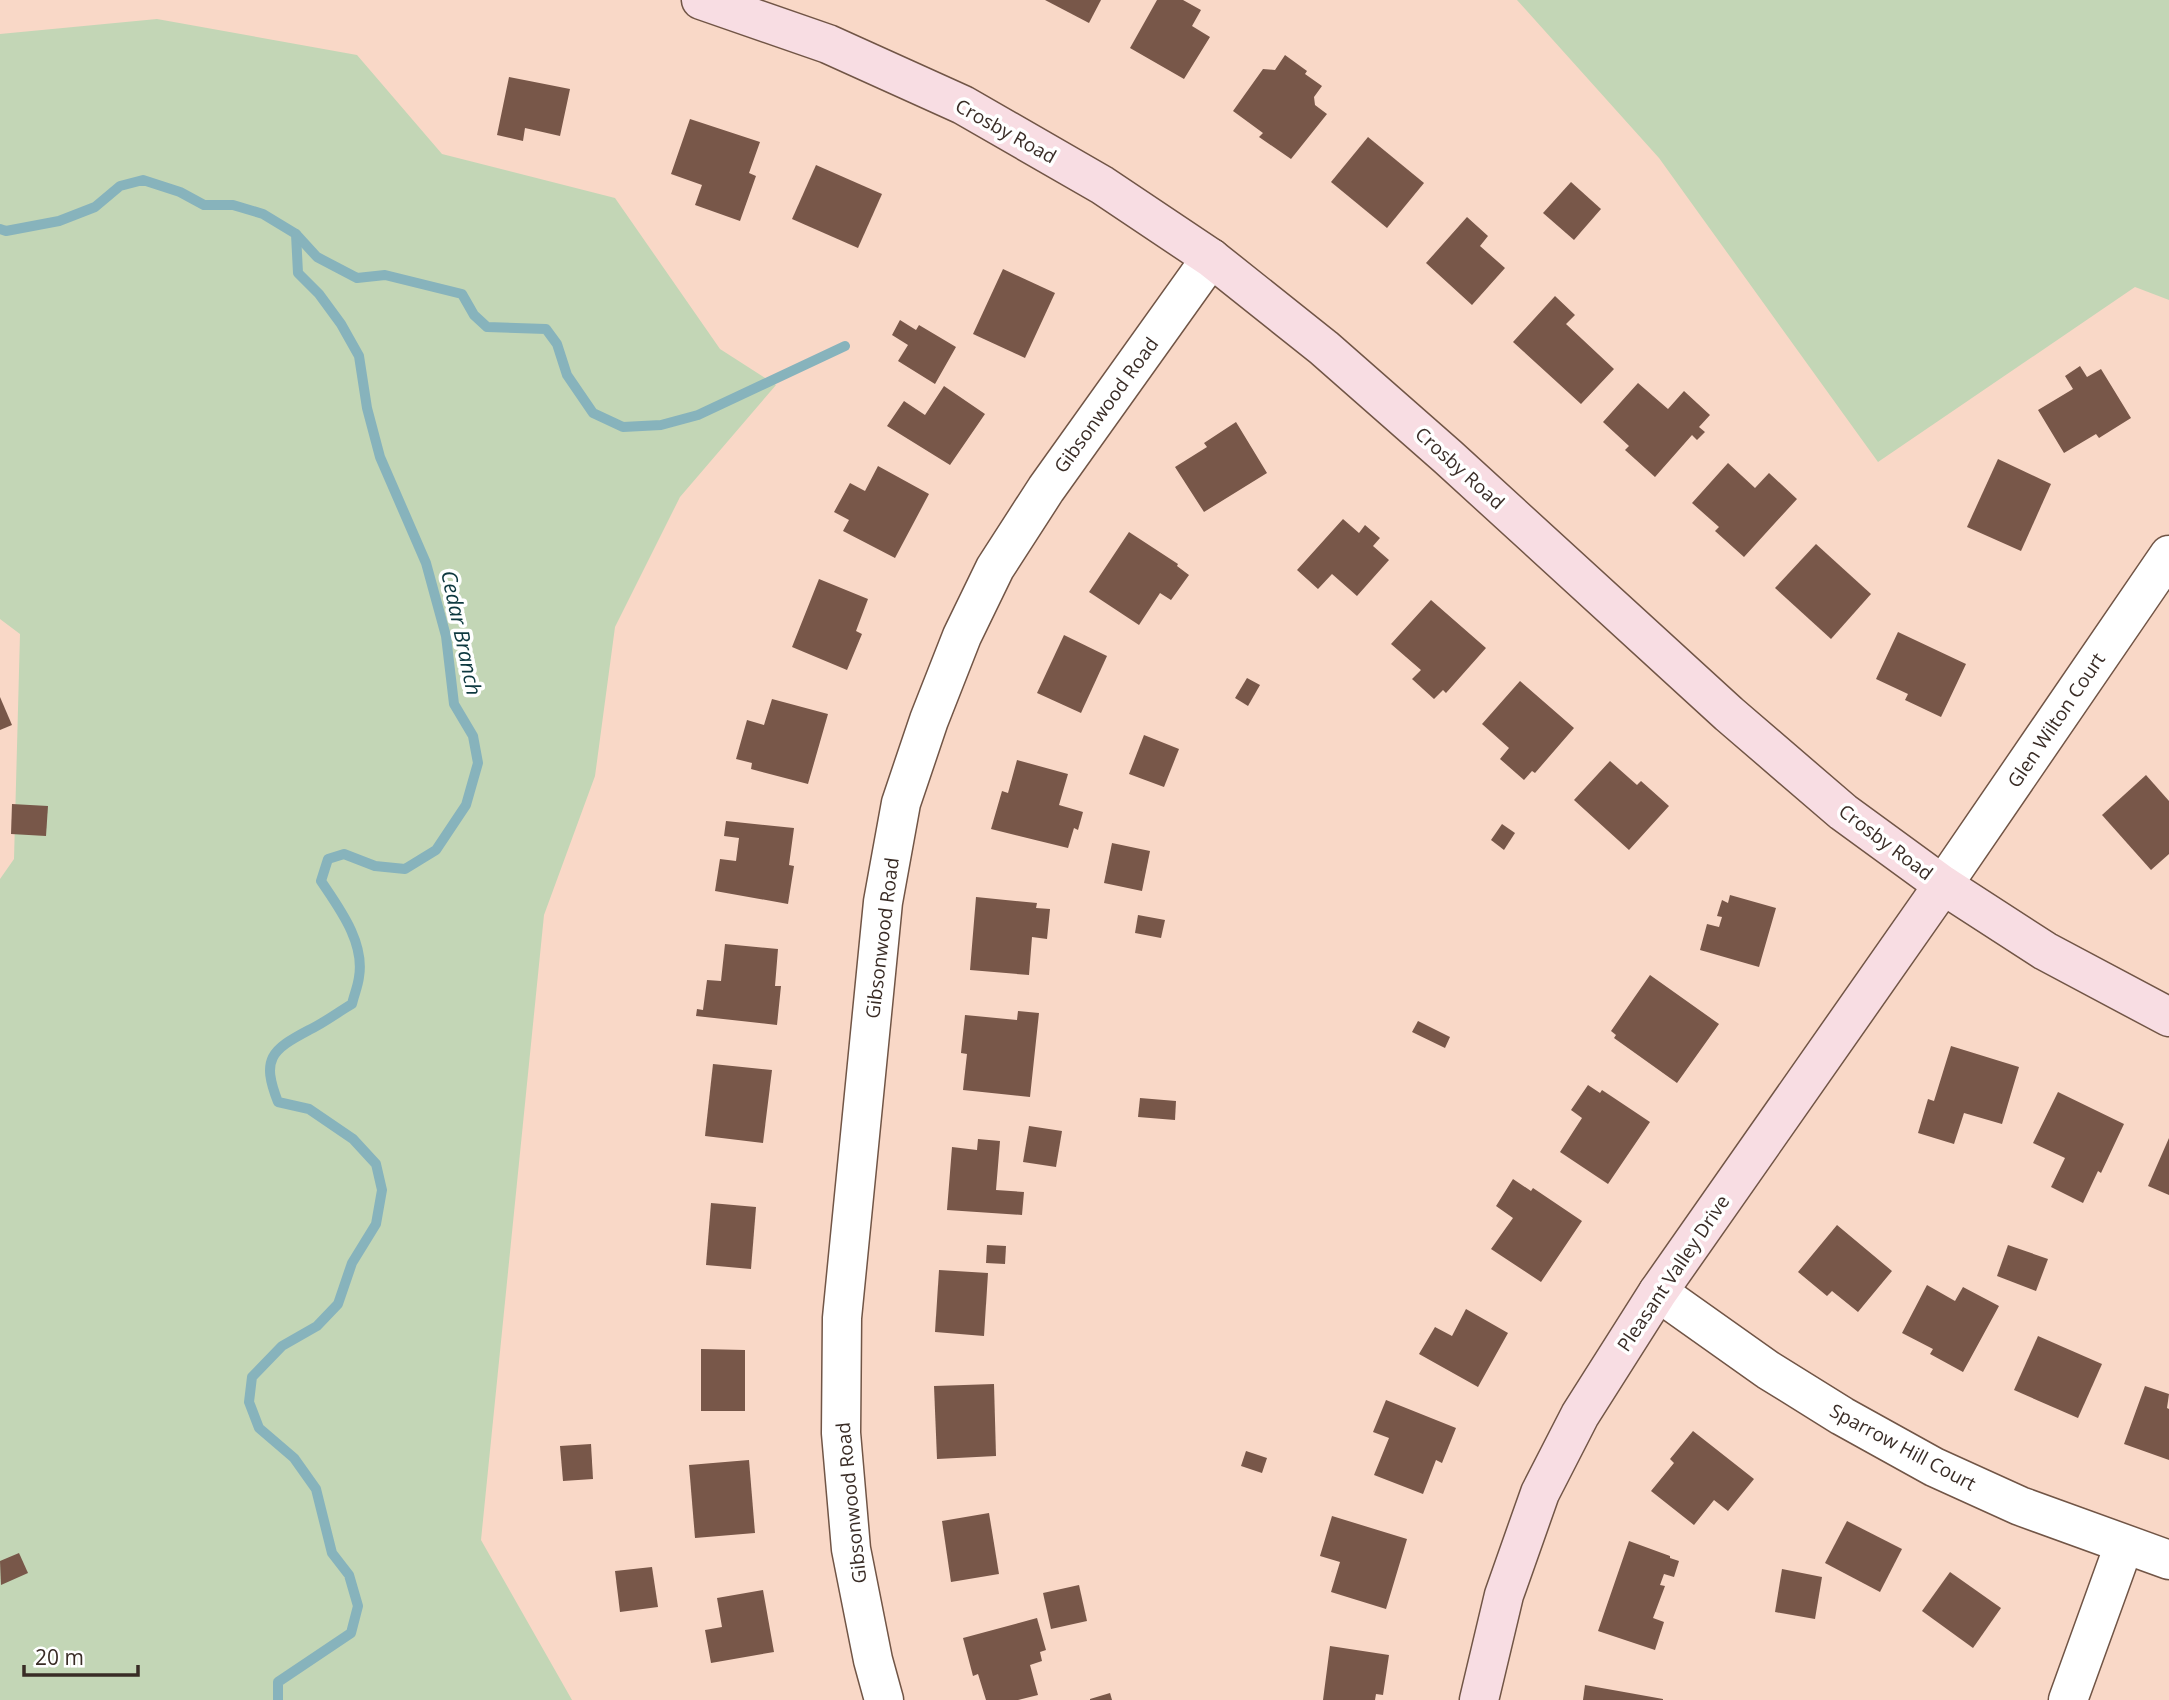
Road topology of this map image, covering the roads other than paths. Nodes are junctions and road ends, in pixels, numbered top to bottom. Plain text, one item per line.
1 (701, 0) edge
2 (1211, 258) junction
3 (2169, 555) edge
4 (1944, 885) junction
5 (2169, 1017) edge
6 (1658, 1292) junction
7 (2124, 1545) junction
8 (2169, 1560) edge
9 (884, 1700) edge
10 (1479, 1700) edge
11 (2068, 1700) edge

1 - 2 street, Crosby Road
2 - 4 street, Crosby Road
2 - 9 street, Gibsonwood Road
3 - 4 street, Glen Wilton Court
4 - 5 street, Crosby Road
4 - 6 street, Pleasant Valley Drive
6 - 7 street, Sparrow Hill Court
6 - 10 street, Pleasant Valley Drive
7 - 8 street, Sparrow Hill Court
7 - 11 street

